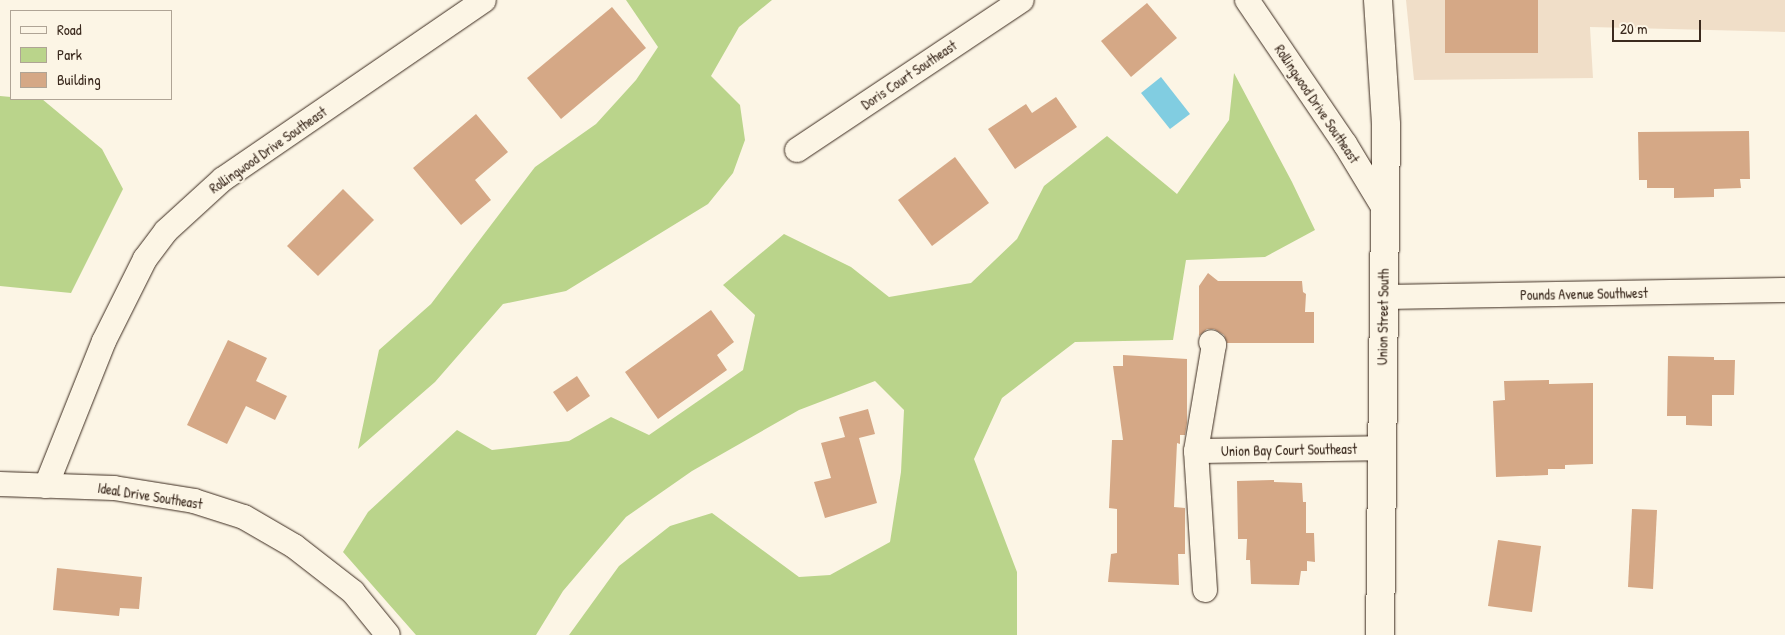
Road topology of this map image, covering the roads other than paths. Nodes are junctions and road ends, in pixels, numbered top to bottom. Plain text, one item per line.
1 (484, 0) edge
2 (1022, 0) edge
3 (1247, 0) edge
4 (1378, 0) edge
5 (797, 150) dead end
6 (1385, 210) junction
7 (1785, 290) edge
8 (1384, 297) junction
9 (1211, 342) dead end
10 (1382, 448) junction
11 (1196, 451) junction
12 (0, 484) edge
13 (46, 486) junction
14 (1206, 590) dead end
15 (388, 635) edge
16 (1380, 635) edge

1 - 13 street, Rollingwood Drive Southeast
2 - 5 street, Doris Court Southeast
3 - 6 street, Rollingwood Drive Southeast
4 - 6 main road, Union Street South
6 - 8 main road, Union Street South
7 - 8 street, Pounds Avenue Southwest
8 - 10 main road, Union Street South
9 - 11 street
10 - 11 street, Union Bay Court Southeast
10 - 16 main road, Union Street South
11 - 14 street
12 - 13 street, Ideal Drive Southeast
13 - 15 street, Ideal Drive Southeast

